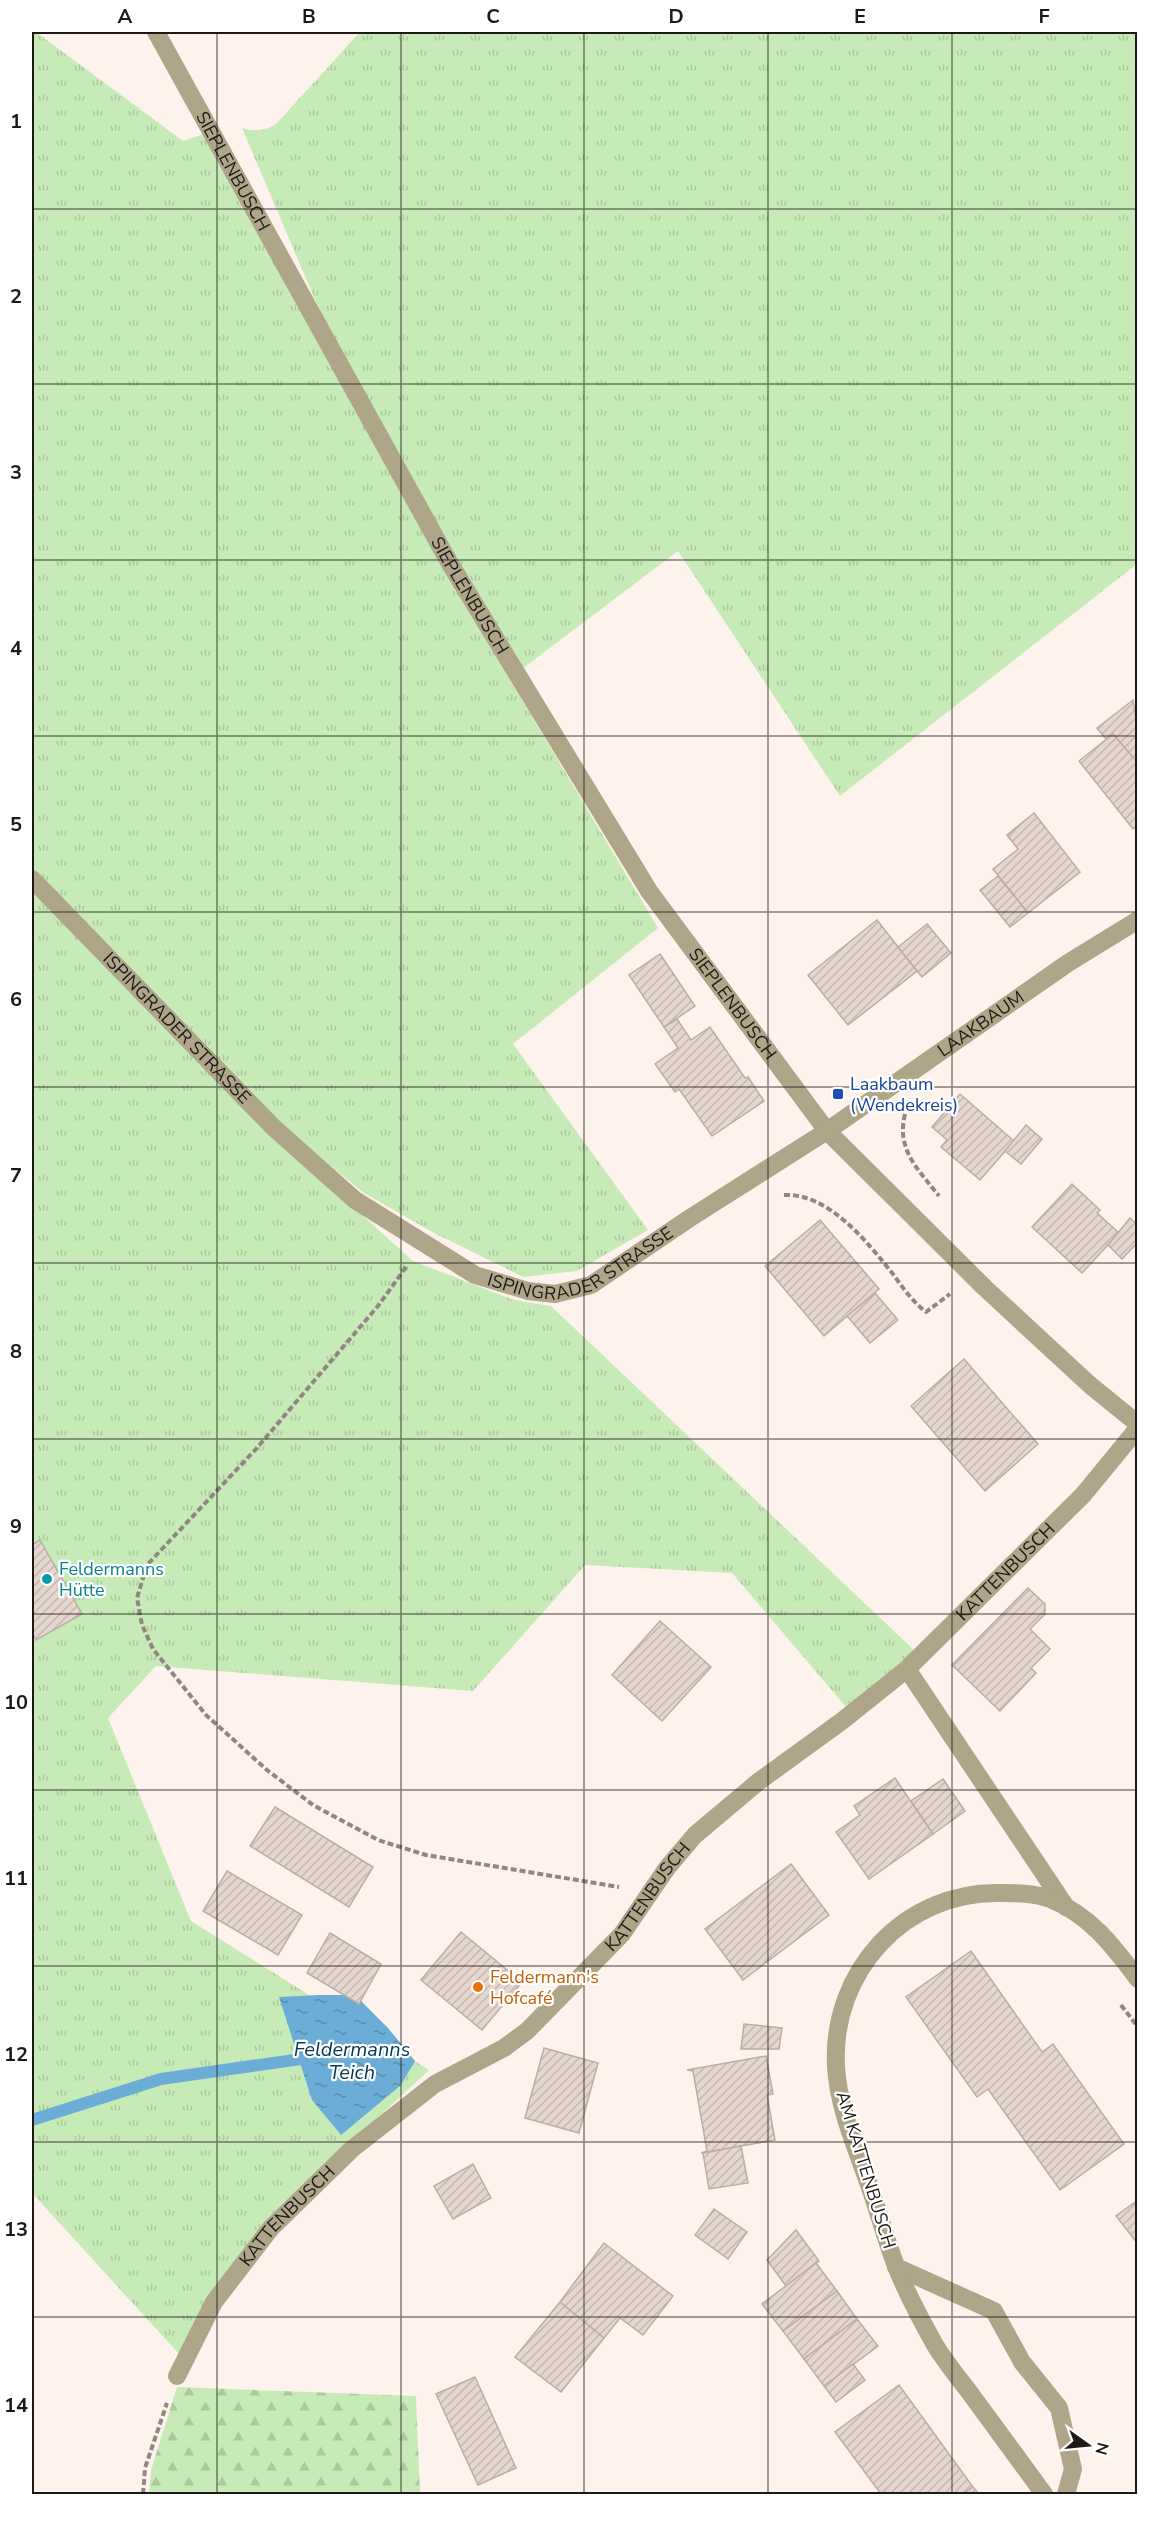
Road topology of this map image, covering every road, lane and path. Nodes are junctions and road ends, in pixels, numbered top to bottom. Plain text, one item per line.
1 (156, 32) edge
2 (32, 879) edge
3 (1137, 920) edge
4 (911, 1105) dead end
5 (827, 1131) junction
6 (775, 1195) dead end
7 (941, 1199) dead end
8 (422, 1244) junction
9 (957, 1289) dead end
10 (1137, 1426) edge
11 (907, 1670) junction
12 (649, 1892) junction
13 (1066, 1907) junction
14 (1137, 1979) edge
15 (1117, 2000) dead end
16 (1137, 2027) edge
17 (896, 2267) junction
18 (177, 2376) joint
19 (143, 2494) edge
20 (1044, 2494) edge
21 (1066, 2494) edge

1 - 5 street, SIEPLENBUSCH
2 - 8 street, ISPINGRADER STRASSE
3 - 5 street, LAAKBAUM
4 - 7 path
5 - 8 street, ISPINGRADER STRASSE
5 - 10 street
6 - 9 path
8 - 12 path
10 - 11 street, KATTENBUSCH
11 - 12 street, KATTENBUSCH
11 - 13 street, AM KATTENBUSCH
12 - 18 street, KATTENBUSCH
13 - 14 street, AM KATTENBUSCH
13 - 17 street, AM KATTENBUSCH
15 - 16 path
17 - 20 street, AM KATTENBUSCH
17 - 21 street
18 - 19 path

